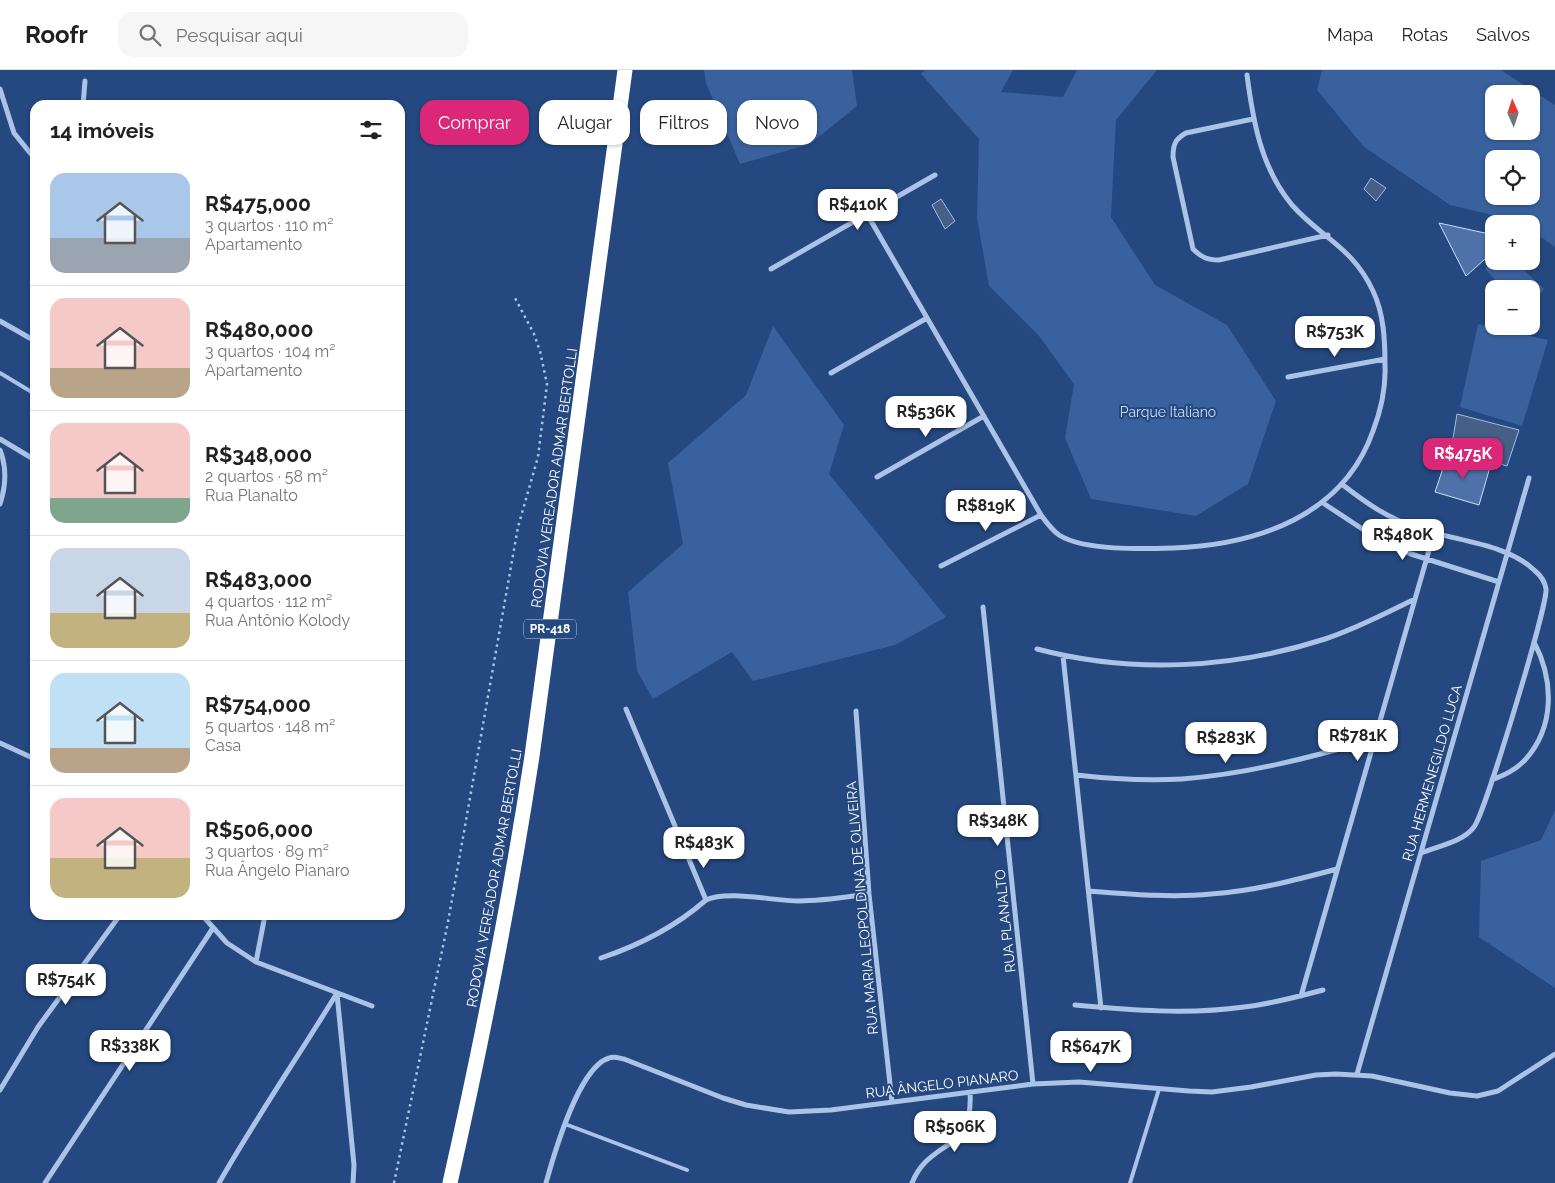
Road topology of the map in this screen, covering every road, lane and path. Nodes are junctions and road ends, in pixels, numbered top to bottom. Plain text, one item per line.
1 (625, 70) edge
2 (1247, 75) dead end
3 (85, 81) dead end
4 (0, 89) edge
5 (83, 100) edge
6 (1253, 119) junction
7 (30, 153) edge
8 (935, 175) dead end
9 (867, 214) junction
10 (1328, 235) junction
11 (771, 269) dead end
12 (515, 298) dead end
13 (927, 318) junction
14 (0, 321) edge
15 (30, 339) edge
16 (1385, 359) junction
17 (0, 373) edge
18 (831, 373) dead end
19 (1288, 377) dead end
20 (30, 391) edge
21 (984, 416) junction
22 (0, 439) edge
23 (0, 450) edge
24 (30, 457) edge
25 (877, 477) dead end
26 (1529, 478) dead end
27 (1343, 485) junction
28 (1, 494) edge
29 (1323, 503) junction
30 (0, 504) edge
31 (1041, 515) junction
32 (1434, 533) junction
33 (1508, 553) junction
34 (1426, 560) junction
35 (941, 566) dead end
36 (1499, 582) junction
37 (1415, 599) junction
38 (983, 607) dead end
39 (1533, 642) junction
40 (1037, 649) dead end
41 (1063, 656) junction
42 (626, 709) dead end
43 (856, 711) dead end
44 (1375, 739) junction
45 (0, 743) edge
46 (30, 757) edge
47 (1076, 775) junction
48 (1492, 780) junction
49 (1421, 853) junction
50 (1338, 869) junction
51 (1089, 891) junction
52 (869, 894) junction
53 (706, 900) junction
54 (116, 920) edge
55 (206, 920) edge
56 (264, 920) edge
57 (213, 928) junction
58 (601, 958) dead end
59 (256, 962) junction
60 (1323, 990) dead end
61 (337, 993) junction
62 (1301, 996) junction
63 (372, 1006) dead end
64 (1075, 1006) dead end
65 (1101, 1008) junction
66 (1555, 1054) edge
67 (1356, 1074) junction
68 (1033, 1084) junction
69 (1159, 1089) junction
70 (0, 1090) edge
71 (970, 1092) junction
72 (892, 1102) junction
73 (565, 1124) junction
74 (687, 1170) dead end
75 (45, 1183) edge
76 (219, 1183) edge
77 (354, 1183) edge
78 (394, 1183) edge
79 (450, 1183) edge
80 (546, 1183) edge
81 (912, 1183) edge
82 (1130, 1183) edge

1 - 79 highway, RODOVIA VEREADOR ADMAR BERTOLLI / PR-418
2 - 6 street
3 - 5 street
4 - 7 street
6 - 10 street
6 - 10 street
8 - 9 street
9 - 11 street
9 - 13 street
10 - 16 street
12 - 78 path
13 - 18 street
13 - 21 street
14 - 15 street
16 - 19 street
16 - 27 street
17 - 20 lane
21 - 25 street
21 - 31 street
22 - 24 street
23 - 28 street
26 - 33 street, RUA HERMENEGILDO LUCA
27 - 29 street
27 - 32 street
28 - 30 street
29 - 31 street
29 - 34 street
31 - 35 street
32 - 33 street
32 - 34 street
33 - 36 street, RUA HERMENEGILDO LUCA
33 - 39 street
34 - 36 street
34 - 37 street
36 - 49 street, RUA HERMENEGILDO LUCA
37 - 41 street
37 - 44 street
38 - 68 street, RUA PLANALTO
39 - 48 street
39 - 48 street
40 - 41 street
41 - 47 street
42 - 53 street
43 - 52 street, RUA MARIA LEOPOLDINA DE OLIVEIRA
44 - 47 street
44 - 50 street
45 - 46 street
47 - 51 street
48 - 49 street
49 - 67 street, RUA HERMENEGILDO LUCA
50 - 51 street
50 - 62 street
51 - 65 street
52 - 53 street
52 - 72 street, RUA MARIA LEOPOLDINA DE OLIVEIRA
53 - 58 street
54 - 70 street
55 - 57 street
56 - 59 street
57 - 59 street
57 - 75 street
59 - 61 street
60 - 62 street
61 - 63 street
61 - 76 street
61 - 77 street
62 - 65 street
64 - 65 street
66 - 67 street, RUA ÂNGELO PIANARO
67 - 69 street, RUA ÂNGELO PIANARO
68 - 69 street, RUA ÂNGELO PIANARO
68 - 71 street, RUA ÂNGELO PIANARO
69 - 82 lane
71 - 72 street, RUA ÂNGELO PIANARO
71 - 81 street
72 - 73 street, RUA ÂNGELO PIANARO
73 - 74 lane
73 - 80 street

